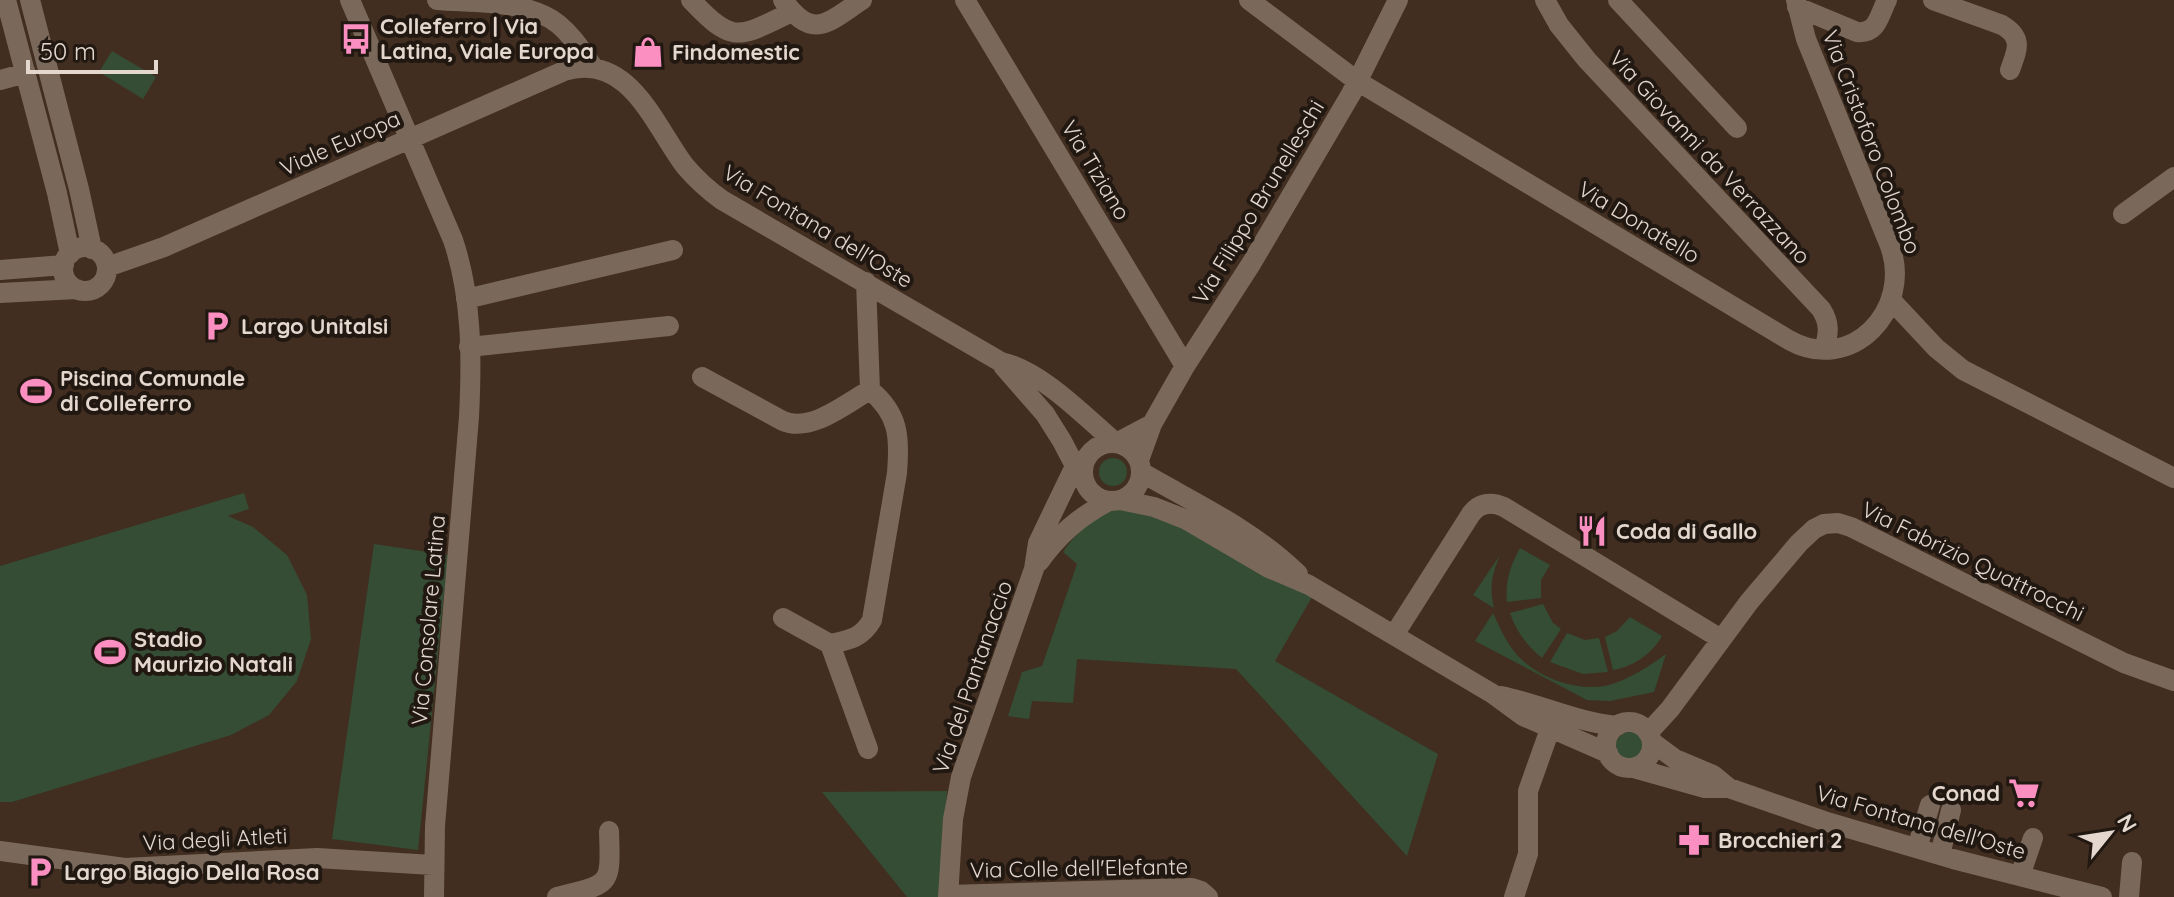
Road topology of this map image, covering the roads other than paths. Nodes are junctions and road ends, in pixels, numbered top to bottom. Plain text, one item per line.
1 (6, 0) edge
2 (30, 0) edge
3 (350, 0) edge
4 (437, 0) edge
5 (691, 0) edge
6 (862, 0) edge
7 (965, 0) edge
8 (1249, 0) edge
9 (1545, 0) edge
10 (1618, 0) edge
11 (1887, 0) edge
12 (1933, 0) edge
13 (1393, 3) edge
14 (1796, 4) edge
15 (788, 6) edge
16 (594, 68) junction
17 (2010, 70) dead end
18 (26, 73) junction
19 (0, 80) edge
20 (1357, 81) junction
21 (1737, 128) dead end
22 (410, 138) junction
23 (2174, 177) edge
24 (2123, 214) dead end
25 (92, 249) junction
26 (673, 250) dead end
27 (67, 259) junction
28 (107, 267) junction
29 (0, 270) edge
30 (866, 282) junction
31 (77, 289) junction
32 (0, 293) edge
33 (466, 299) junction
34 (1892, 301) junction
35 (669, 326) dead end
36 (469, 347) junction
37 (1824, 349) junction
38 (1001, 362) junction
39 (1185, 366) junction
40 (702, 377) dead end
41 (870, 390) junction
42 (1152, 424) junction
43 (1116, 443) junction
44 (1140, 466) junction
45 (1079, 467) junction
46 (2174, 478) edge
47 (1114, 501) junction
48 (1034, 569) junction
49 (1309, 585) junction
50 (783, 618) dead end
51 (1394, 635) junction
52 (1721, 639) junction
53 (830, 644) junction
54 (2174, 681) edge
55 (1493, 694) junction
56 (1617, 726) junction
57 (1550, 729) junction
58 (1650, 738) junction
59 (868, 749) dead end
60 (1608, 753) junction
61 (1634, 768) junction
62 (1729, 788) junction
63 (1930, 805) dead end
64 (1951, 810) dead end
65 (609, 831) dead end
66 (2033, 838) dead end
67 (1917, 848) junction
68 (0, 851) edge
69 (1940, 855) junction
70 (2132, 862) dead end
71 (433, 865) junction
72 (2020, 876) junction
73 (948, 896) edge
74 (434, 897) edge
75 (557, 897) edge
76 (1208, 897) edge
77 (1514, 897) edge
78 (2102, 897) edge
79 (2129, 897) edge

1 - 18 street
2 - 25 street
3 - 22 street, Via Consolare Latina
4 - 16 street, Via Fontana dell'Oste
5 - 15 street
6 - 15 street
7 - 39 street, Via Tiziano
8 - 20 street, Via Donatello
9 - 37 street, Via Giovanni da Verrazzano
10 - 21 street
11 - 14 street
12 - 17 street
13 - 20 street, Via Filippo Brunelleschi
14 - 34 street, Via Cristoforo Colombo
16 - 22 street, Viale Europa
16 - 30 street, Via Fontana dell'Oste
18 - 19 street
18 - 27 street
20 - 37 street, Via Donatello
20 - 39 street, Via Filippo Brunelleschi
22 - 28 street, Viale Europa
22 - 33 street, Via Consolare Latina
23 - 24 street
25 - 27 street
25 - 28 street
26 - 33 street
27 - 29 street
27 - 31 street
28 - 31 street
30 - 38 street, Via Fontana dell'Oste
30 - 41 street
31 - 32 street
33 - 36 street, Via Consolare Latina
34 - 37 street
34 - 46 street
35 - 36 street
36 - 71 street, Via Consolare Latina
38 - 43 street, Via Fontana dell'Oste
38 - 45 street, Via Fontana dell'Oste
39 - 42 street, Via Filippo Brunelleschi
40 - 41 street
41 - 53 street
42 - 43 street
42 - 44 street, Via Filippo Brunelleschi
43 - 44 street
43 - 45 street
44 - 47 street
44 - 49 street
45 - 47 street
45 - 48 street, Via del Pantanaccio
47 - 48 street, Via del Pantanaccio
47 - 49 street
48 - 73 street, Via del Pantanaccio
49 - 51 street
50 - 53 street
51 - 52 street
51 - 55 street
52 - 54 street, Via Fabrizio Quattrocchi
52 - 58 street, Via Fabrizio Quattrocchi
53 - 59 street
55 - 56 street
55 - 57 street
56 - 58 street
56 - 60 street
57 - 60 street
57 - 77 street
58 - 61 street
58 - 62 street, Via Fontana dell'Oste
60 - 61 street
61 - 62 street, Via Fontana dell'Oste
62 - 67 street, Via Fontana dell'Oste
63 - 67 street
64 - 69 street
65 - 75 street
66 - 72 street
67 - 69 street, Via Fontana dell'Oste
68 - 71 street, Via degli Atleti
69 - 72 street, Via Fontana dell'Oste
70 - 79 street
71 - 74 street, Via Consolare Latina
72 - 78 street, Via Fontana dell'Oste
73 - 76 street, Via Colle dell'Elefante

